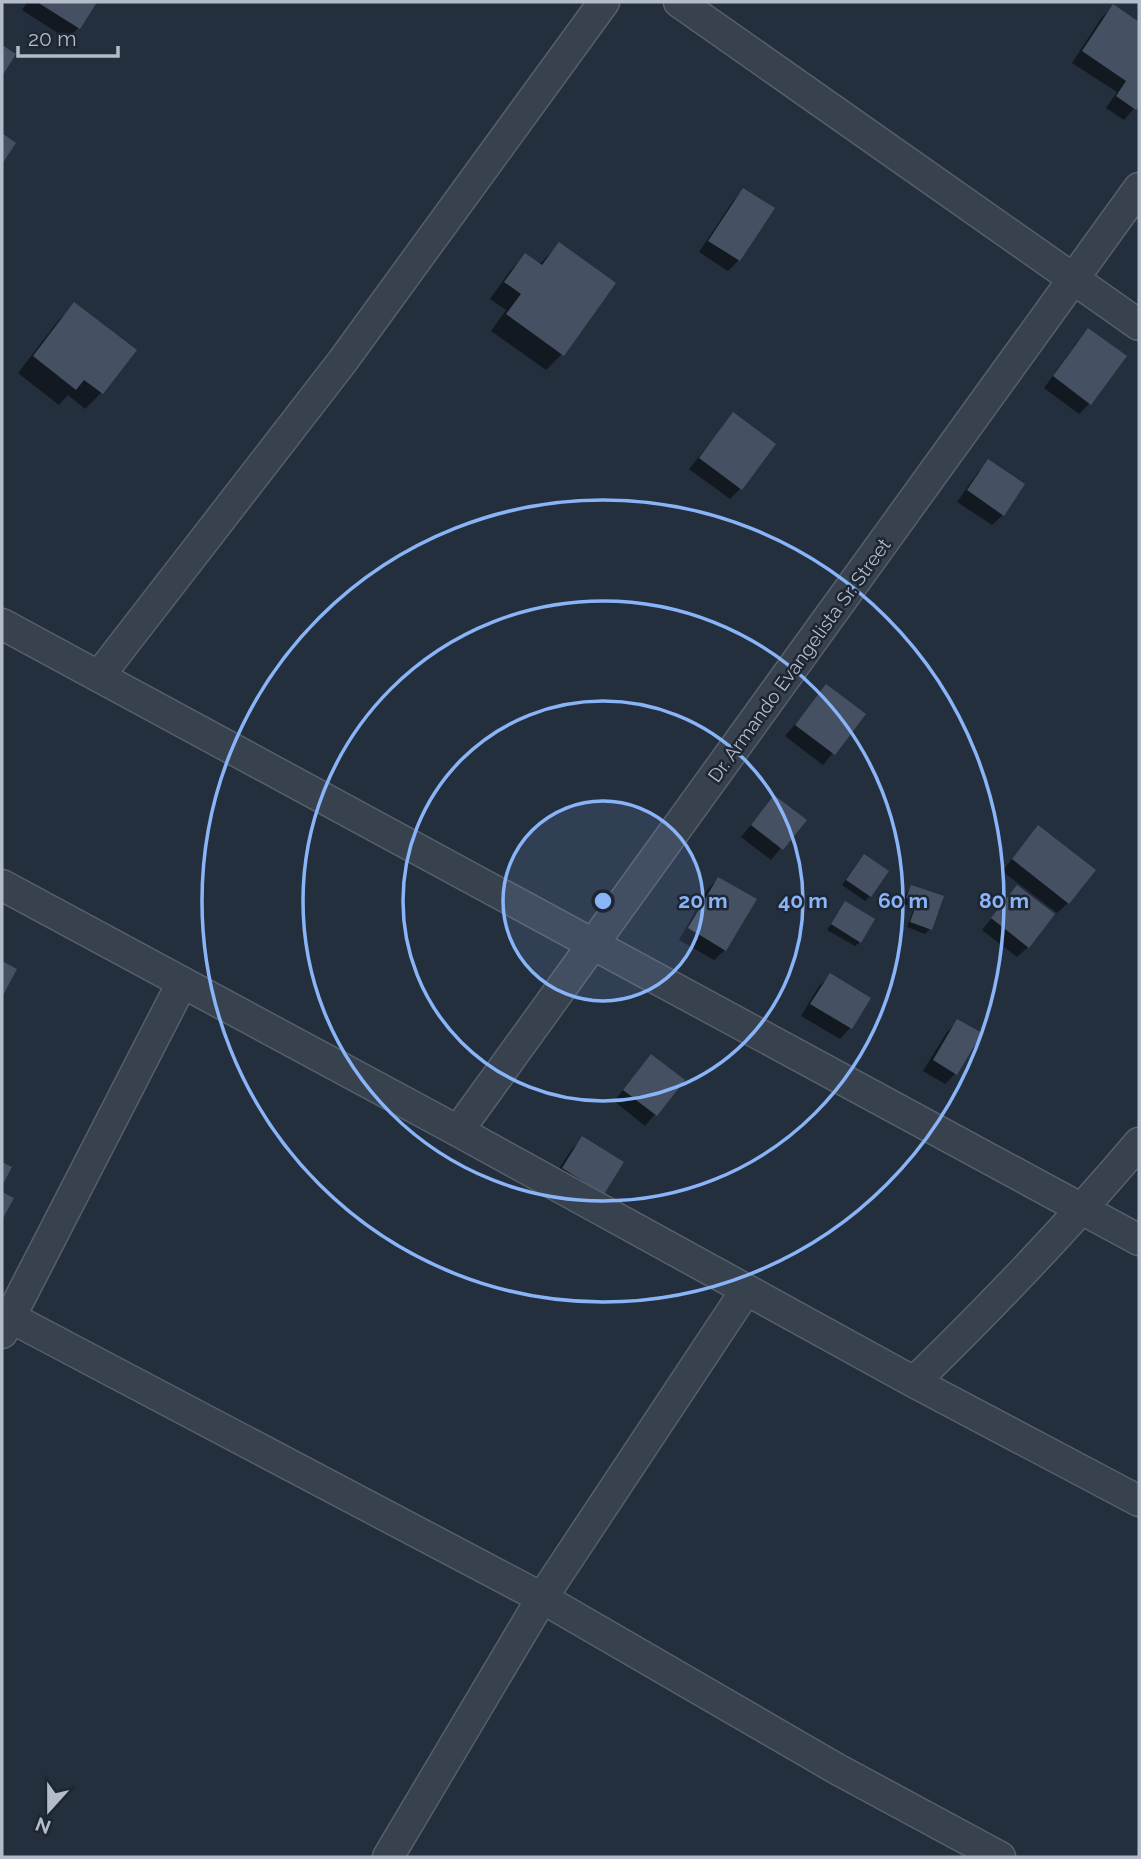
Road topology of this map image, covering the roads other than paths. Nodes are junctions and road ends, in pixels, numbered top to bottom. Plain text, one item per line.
1 (604, 2) edge
2 (679, 2) edge
3 (1139, 188) edge
4 (1075, 278) junction
5 (1139, 325) edge
6 (2, 624) edge
7 (99, 676) junction
8 (2, 885) edge
9 (593, 944) junction
10 (182, 983) junction
11 (458, 1131) junction
12 (1139, 1143) edge
13 (1082, 1210) junction
14 (1139, 1240) edge
15 (746, 1290) junction
16 (4, 1321) edge
17 (915, 1382) junction
18 (1139, 1501) edge
19 (541, 1598) junction
20 (388, 1857) edge
21 (1000, 1857) edge

1 - 7 street
2 - 4 street
3 - 4 street, Dr. Armando Evangelista Sr. Street
4 - 5 street
4 - 9 street, Dr. Armando Evangelista Sr. Street
6 - 7 street
7 - 9 street
8 - 10 street
9 - 11 street, Dr. Armando Evangelista Sr. Street
9 - 13 street
10 - 11 street
10 - 16 street
11 - 15 street
12 - 13 street
13 - 14 street
13 - 17 street
15 - 17 street
15 - 19 street
16 - 19 street
17 - 18 street
19 - 20 street
19 - 21 street

